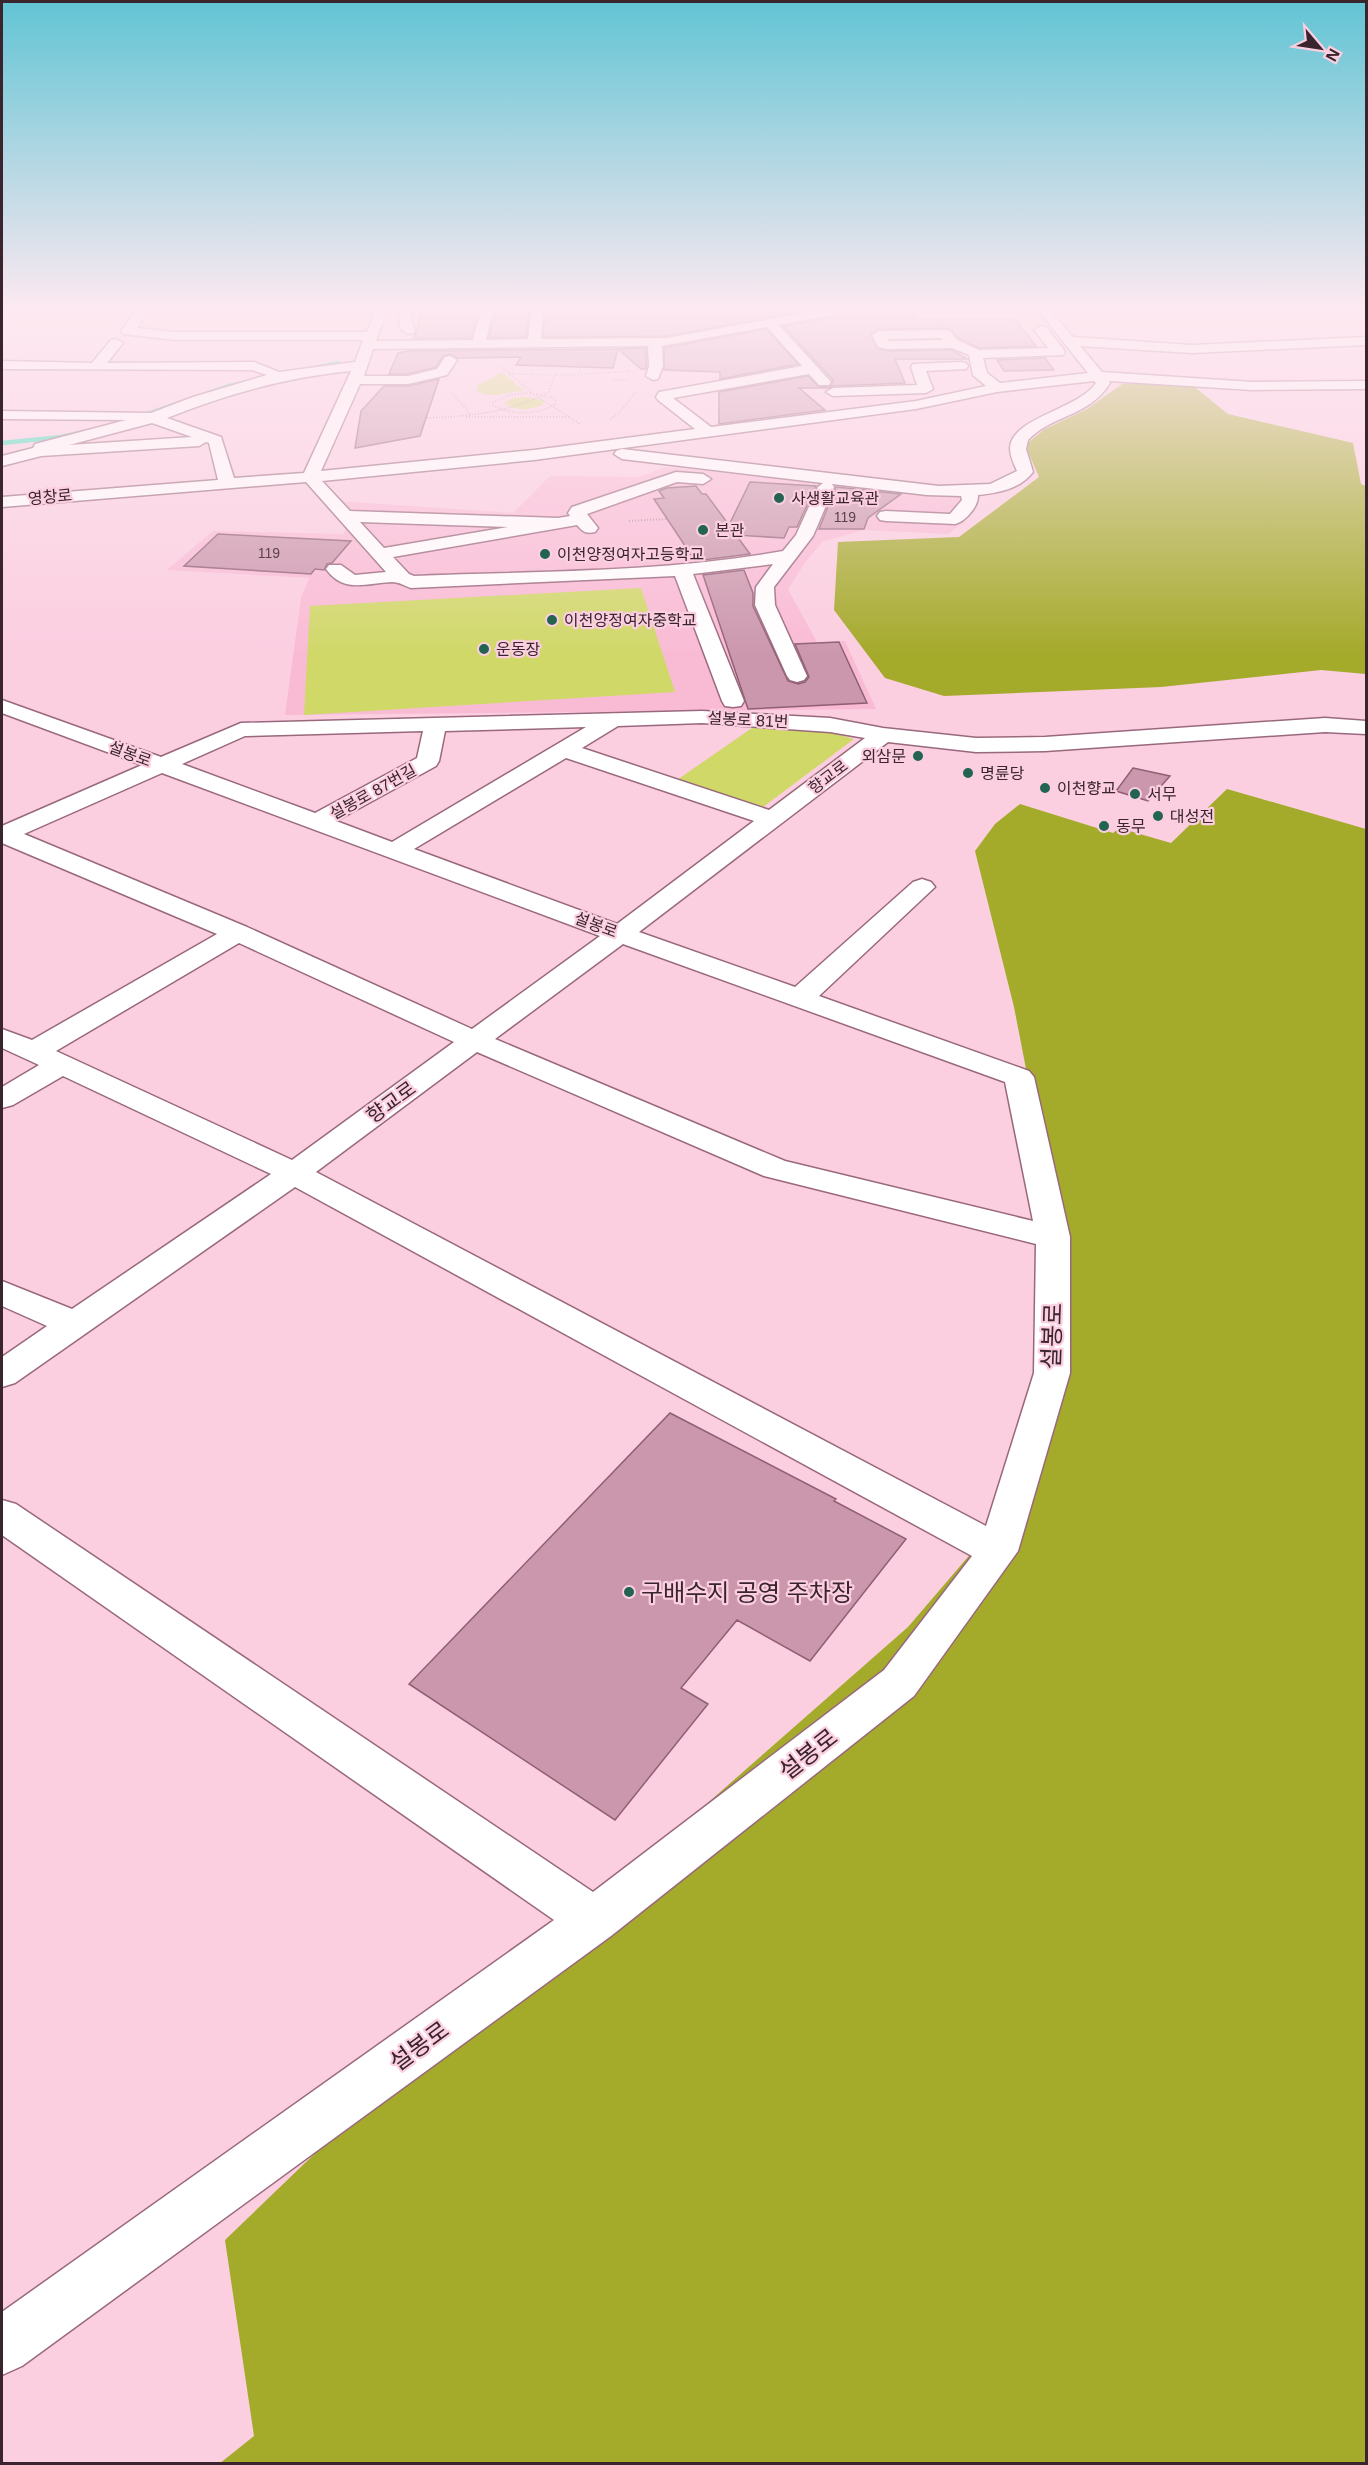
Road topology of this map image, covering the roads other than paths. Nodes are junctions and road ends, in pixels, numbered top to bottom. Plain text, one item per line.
1 (92, 426) edge
2 (104, 426) edge
3 (168, 426) edge
4 (334, 426) edge
5 (700, 426) edge
6 (753, 426) edge
7 (1036, 426) edge
8 (708, 432) junction
9 (216, 440) junction
10 (39, 444) junction
11 (2, 448) edge
12 (590, 448) junction
13 (2, 460) edge
14 (742, 469) junction
15 (310, 477) junction
16 (227, 482) junction
17 (826, 487) dead end
18 (969, 490) junction
19 (2, 502) edge
20 (889, 512) dead end
21 (345, 516) junction
22 (581, 519) junction
23 (485, 528) junction
24 (594, 535) dead end
25 (380, 554) junction
26 (787, 556) junction
27 (334, 569) dead end
28 (682, 570) junction
29 (400, 576) junction
30 (797, 676) dead end
31 (733, 701) dead end
32 (2, 706) edge
33 (611, 721) junction
34 (435, 725) junction
35 (1366, 728) edge
36 (883, 735) junction
37 (564, 750) junction
38 (160, 765) junction
39 (772, 819) junction
40 (317, 822) junction
41 (2, 835) edge
42 (394, 851) junction
43 (922, 886) dead end
44 (237, 933) junction
45 (620, 934) junction
46 (799, 999) junction
47 (2, 1036) edge
48 (475, 1041) junction
49 (33, 1052) junction
50 (61, 1065) junction
51 (2, 1099) edge
52 (294, 1173) junction
53 (1053, 1237) junction
54 (2, 1293) edge
55 (74, 1324) junction
56 (2, 1374) edge
57 (2, 1515) edge
58 (998, 1551) junction
59 (594, 1920) junction
60 (2, 2346) edge

1 - 10 street
2 - 10 street
3 - 9 street
4 - 15 street
5 - 8 street
6 - 8 street, 영창로
7 - 18 street
8 - 12 street, 영창로
9 - 10 street
9 - 16 street
10 - 11 street
10 - 13 street
12 - 14 street
12 - 15 street, 영창로
14 - 18 street
14 - 22 street
15 - 16 street, 영창로
15 - 21 street
16 - 19 street, 영창로
17 - 26 street
18 - 20 street
21 - 23 street
21 - 25 street
22 - 23 street
22 - 24 street
23 - 25 street
25 - 29 street
26 - 28 street
26 - 30 street
27 - 29 street
28 - 29 street
28 - 31 street
32 - 38 street, 설봉로
33 - 34 street, 설봉로 81번
33 - 36 street, 설봉로 81번
33 - 37 street
34 - 38 street, 설봉로 81번
34 - 40 street, 설봉로 87번길
35 - 36 street, 설봉로 81번
36 - 39 street, 향교로
37 - 39 street
37 - 42 street
38 - 40 street, 설봉로
38 - 41 street, 설봉로 81번
39 - 45 street, 향교로
40 - 42 street, 설봉로
41 - 44 street
42 - 45 street, 설봉로
43 - 46 street
44 - 48 street
44 - 49 street
45 - 46 street, 설봉로
45 - 48 street, 향교로
46 - 53 street, 설봉로
47 - 49 street
48 - 52 street, 향교로
48 - 53 street
49 - 50 street
50 - 51 street
50 - 52 street
52 - 55 street, 향교로
52 - 58 street
53 - 58 street, 설봉로
54 - 55 street
55 - 56 street, 향교로
57 - 59 street
58 - 59 street, 설봉로
59 - 60 street, 설봉로

